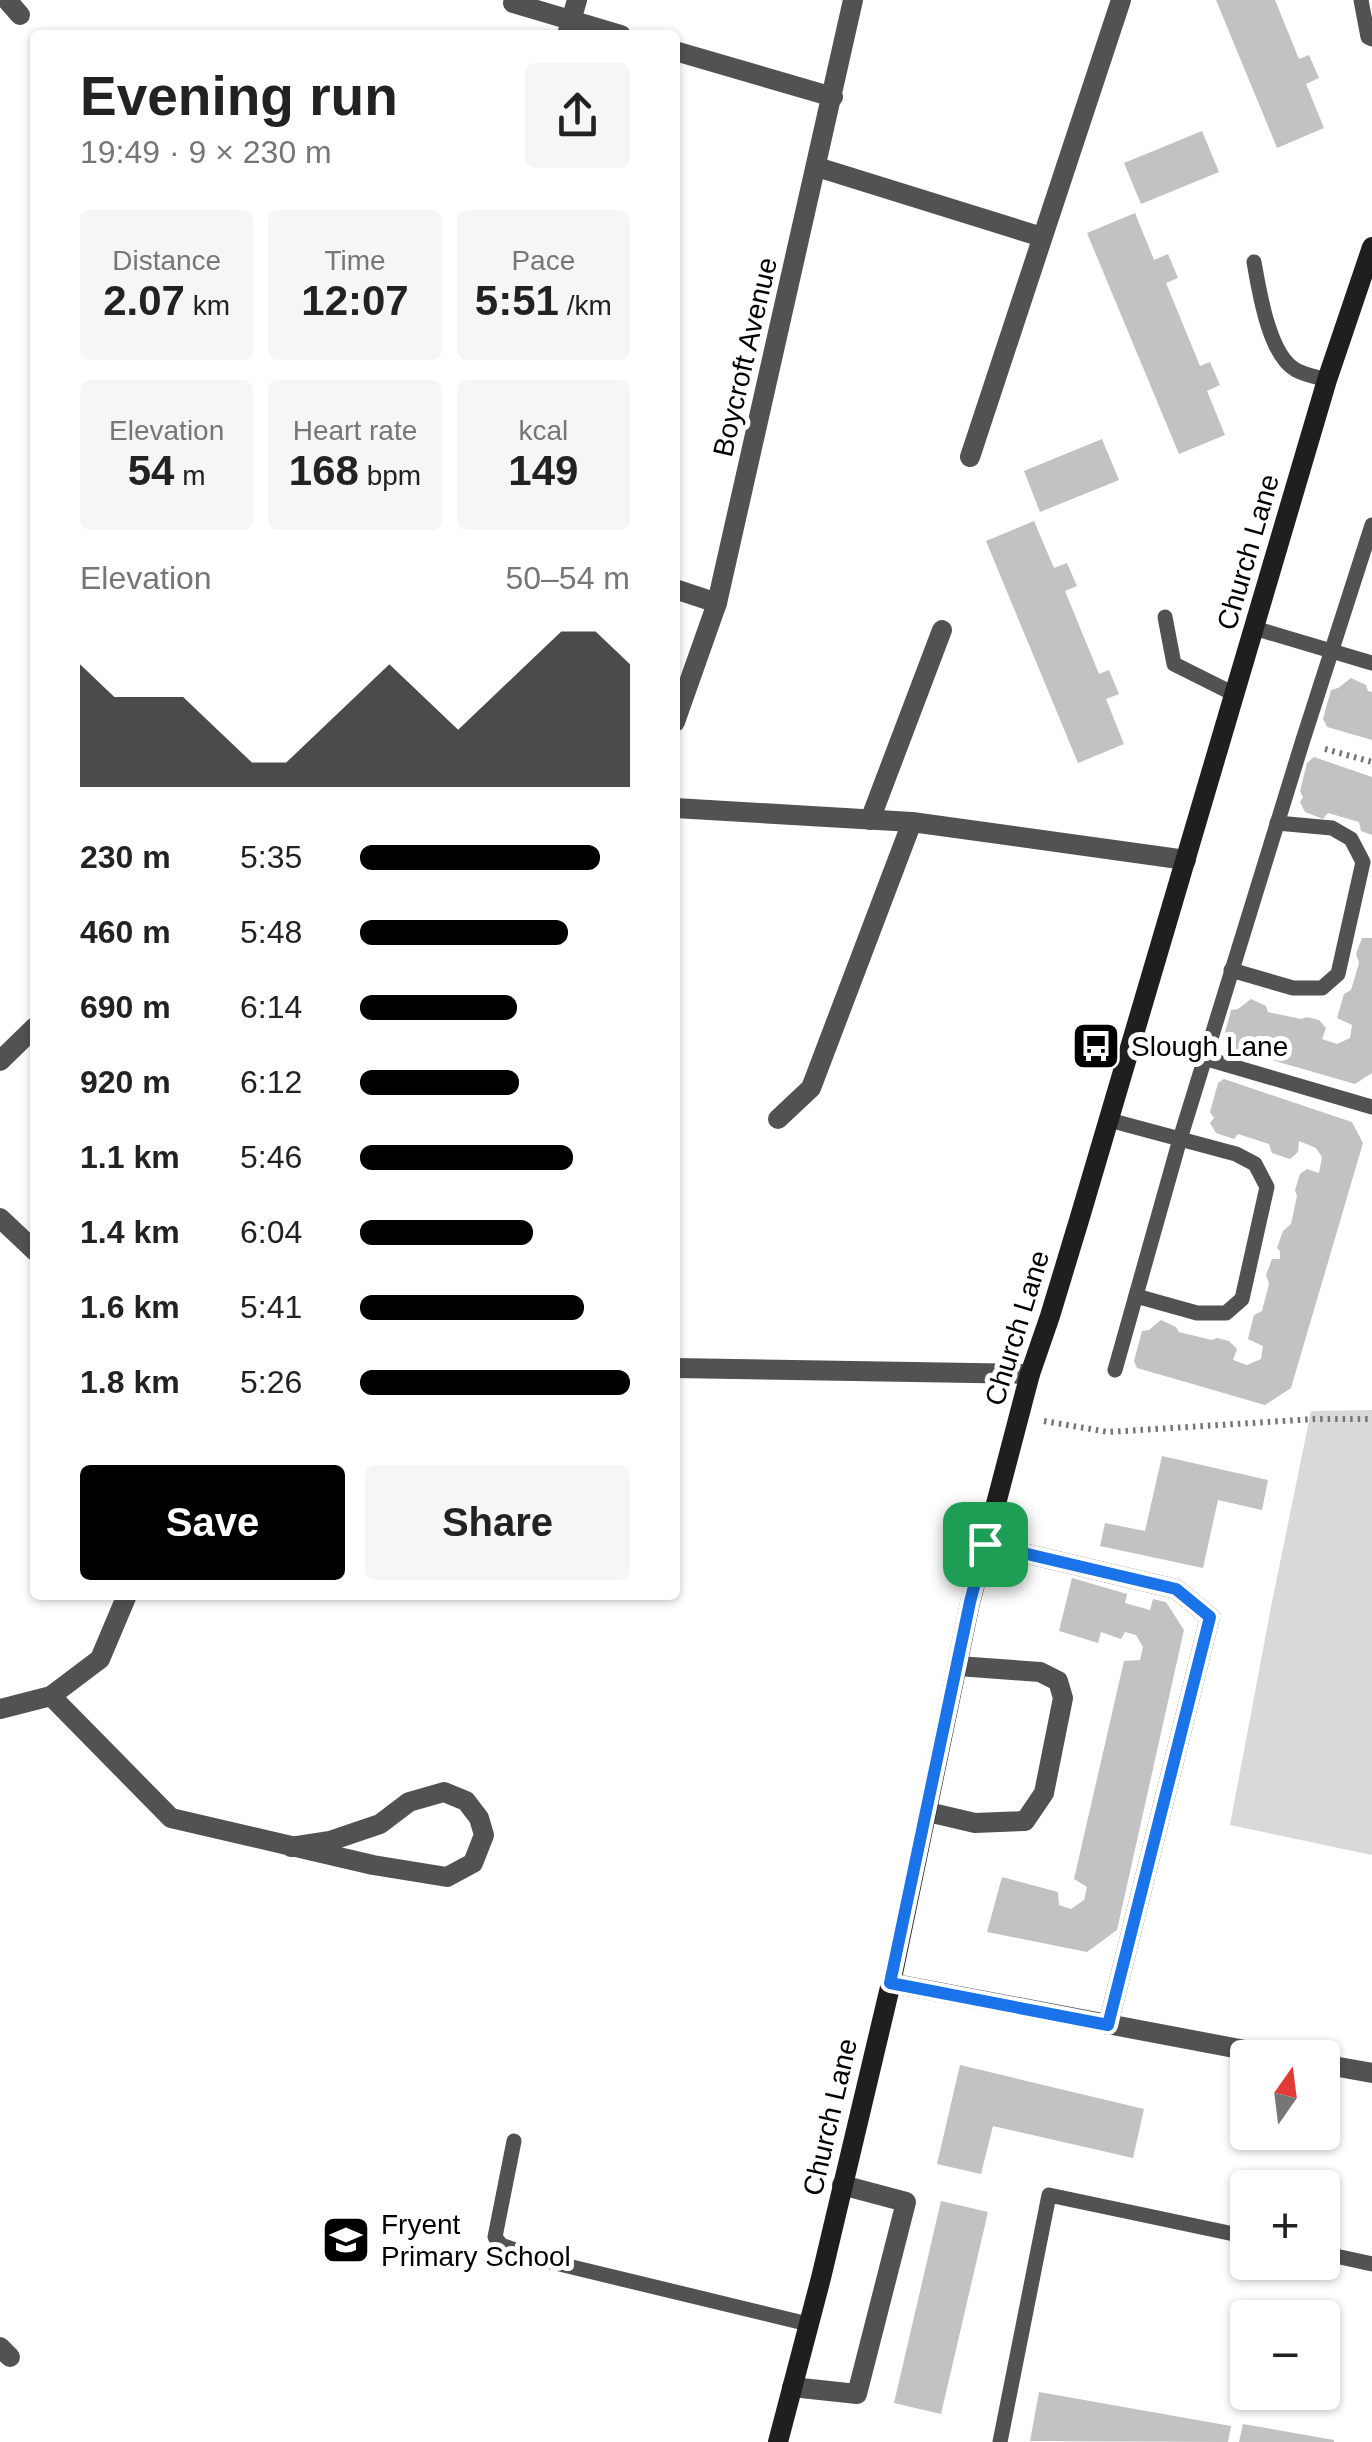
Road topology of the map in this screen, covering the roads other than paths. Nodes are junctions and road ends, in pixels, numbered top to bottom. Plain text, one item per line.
1 (853, 0) edge
2 (1121, 0) edge
3 (1361, 0) edge
4 (513, 3) dead end
5 (572, 18) edge
6 (607, 30) edge
7 (1372, 39) edge
8 (680, 52) edge
9 (833, 97) junction
10 (817, 167) junction
11 (1042, 238) junction
12 (1372, 246) edge
13 (1254, 262) dead end
14 (1327, 380) junction
15 (970, 457) dead end
16 (1372, 526) edge
17 (680, 591) edge
18 (717, 603) junction
19 (1165, 618) dead end
20 (1254, 628) junction
21 (942, 630) dead end
22 (1332, 651) junction
23 (1372, 663) edge
24 (1234, 694) junction
25 (680, 708) edge
26 (680, 808) edge
27 (870, 820) junction
28 (912, 822) junction
29 (1277, 823) junction
30 (1186, 860) junction
31 (1231, 970) junction
32 (30, 1032) edge
33 (1204, 1058) junction
34 (0, 1061) edge
35 (1372, 1107) edge
36 (778, 1119) dead end
37 (1109, 1120) junction
38 (1180, 1139) junction
39 (0, 1218) edge
40 (30, 1245) edge
41 (1136, 1296) junction
42 (680, 1368) edge
43 (1114, 1370) dead end
44 (1030, 1374) junction
45 (985, 1544) junction
46 (125, 1600) edge
47 (958, 1666) junction
48 (51, 1696) junction
49 (0, 1709) edge
50 (928, 1812) junction
51 (291, 1848) junction
52 (890, 1983) junction
53 (1108, 2025) junction
54 (1230, 2047) edge
55 (1340, 2067) edge
56 (1372, 2073) edge
57 (514, 2141) dead end
58 (842, 2185) junction
59 (1230, 2234) edge
60 (1340, 2258) edge
61 (1372, 2264) edge
62 (808, 2324) junction
63 (792, 2387) junction
64 (778, 2442) edge
65 (1000, 2442) edge

1 - 9 street, Boycroft Avenue
2 - 11 street
3 - 7 lane
4 - 5 street
5 - 6 street
8 - 9 street
9 - 10 street, Boycroft Avenue
10 - 11 street
10 - 18 street, Boycroft Avenue
11 - 15 street
12 - 14 main road, Church Lane
13 - 14 lane
14 - 20 main road, Church Lane
16 - 22 lane
17 - 18 street
18 - 25 street, Boycroft Avenue
19 - 24 lane
20 - 22 lane
20 - 24 main road, Church Lane
21 - 27 street
22 - 23 lane
22 - 29 lane
24 - 30 main road, Church Lane
26 - 27 street
27 - 28 street
28 - 30 street
28 - 36 street
29 - 31 lane
29 - 31 lane
30 - 37 main road, Church Lane
31 - 33 lane
32 - 34 street
33 - 35 lane
33 - 38 lane
37 - 38 lane
37 - 44 main road, Church Lane
38 - 41 lane
38 - 41 lane
39 - 40 street
41 - 43 lane
42 - 44 street
44 - 45 main road, Church Lane
45 - 47 main road, Church Lane
45 - 53 street
46 - 48 street
47 - 50 main road, Church Lane
47 - 50 street
48 - 49 street
48 - 51 street
50 - 52 main road, Church Lane
51 - 51 street
52 - 53 street
52 - 58 main road, Church Lane
53 - 54 street
55 - 56 street
57 - 62 lane
58 - 62 main road, Church Lane
58 - 63 street
59 - 65 lane
60 - 61 lane
62 - 63 main road, Church Lane
63 - 64 main road, Church Lane

